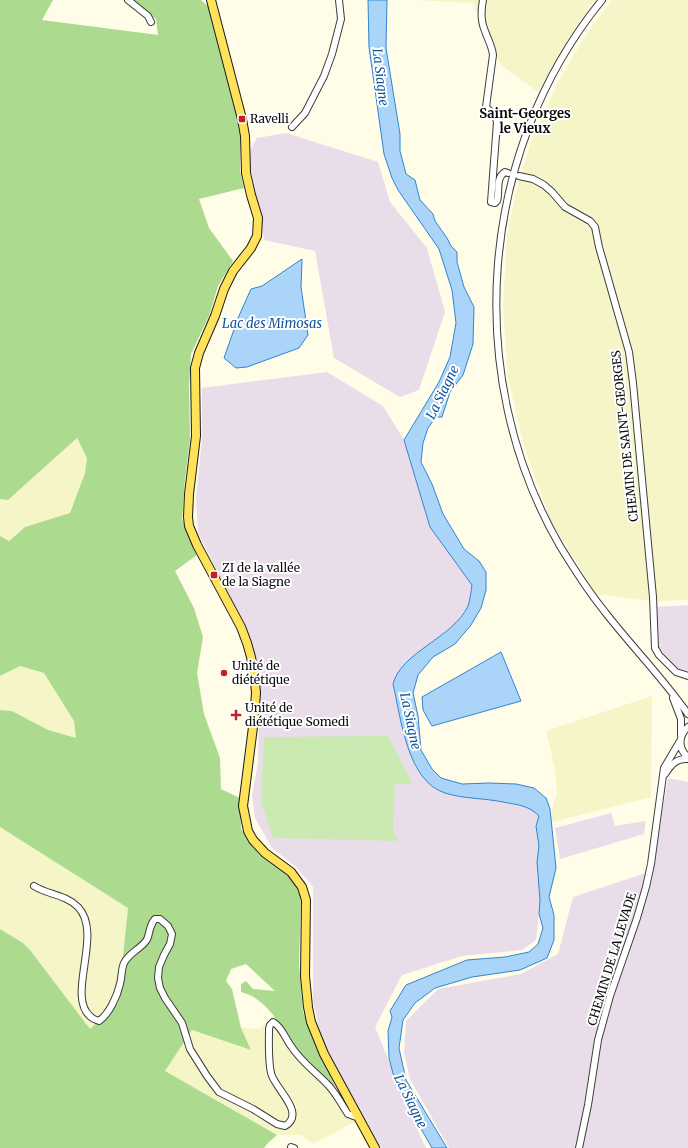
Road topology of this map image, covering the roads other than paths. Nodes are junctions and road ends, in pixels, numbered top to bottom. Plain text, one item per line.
1 (128, 0) edge
2 (211, 0) edge
3 (339, 0) edge
4 (483, 0) edge
5 (602, 0) edge
6 (151, 22) dead end
7 (292, 127) dead end
8 (508, 173) dead end
9 (519, 176) dead end
10 (688, 676) edge
11 (668, 687) junction
12 (688, 714) edge
13 (688, 727) edge
14 (681, 738) junction
15 (688, 758) edge
16 (664, 776) junction
17 (34, 886) dead end
18 (359, 1118) junction
19 (375, 1148) edge
20 (579, 1148) edge

1 - 6 street
2 - 18 main road
3 - 7 street
4 - 8 street
5 - 11 street
9 - 10 street, CHEMIN DE SAINT-GEORGES
11 - 12 street
11 - 14 street
13 - 14 street, CHEMIN DE LA LEVADE
14 - 15 street
14 - 16 street, CHEMIN DE LA LEVADE
15 - 16 street
16 - 20 street, CHEMIN DE LA LEVADE
17 - 18 street
18 - 19 main road

